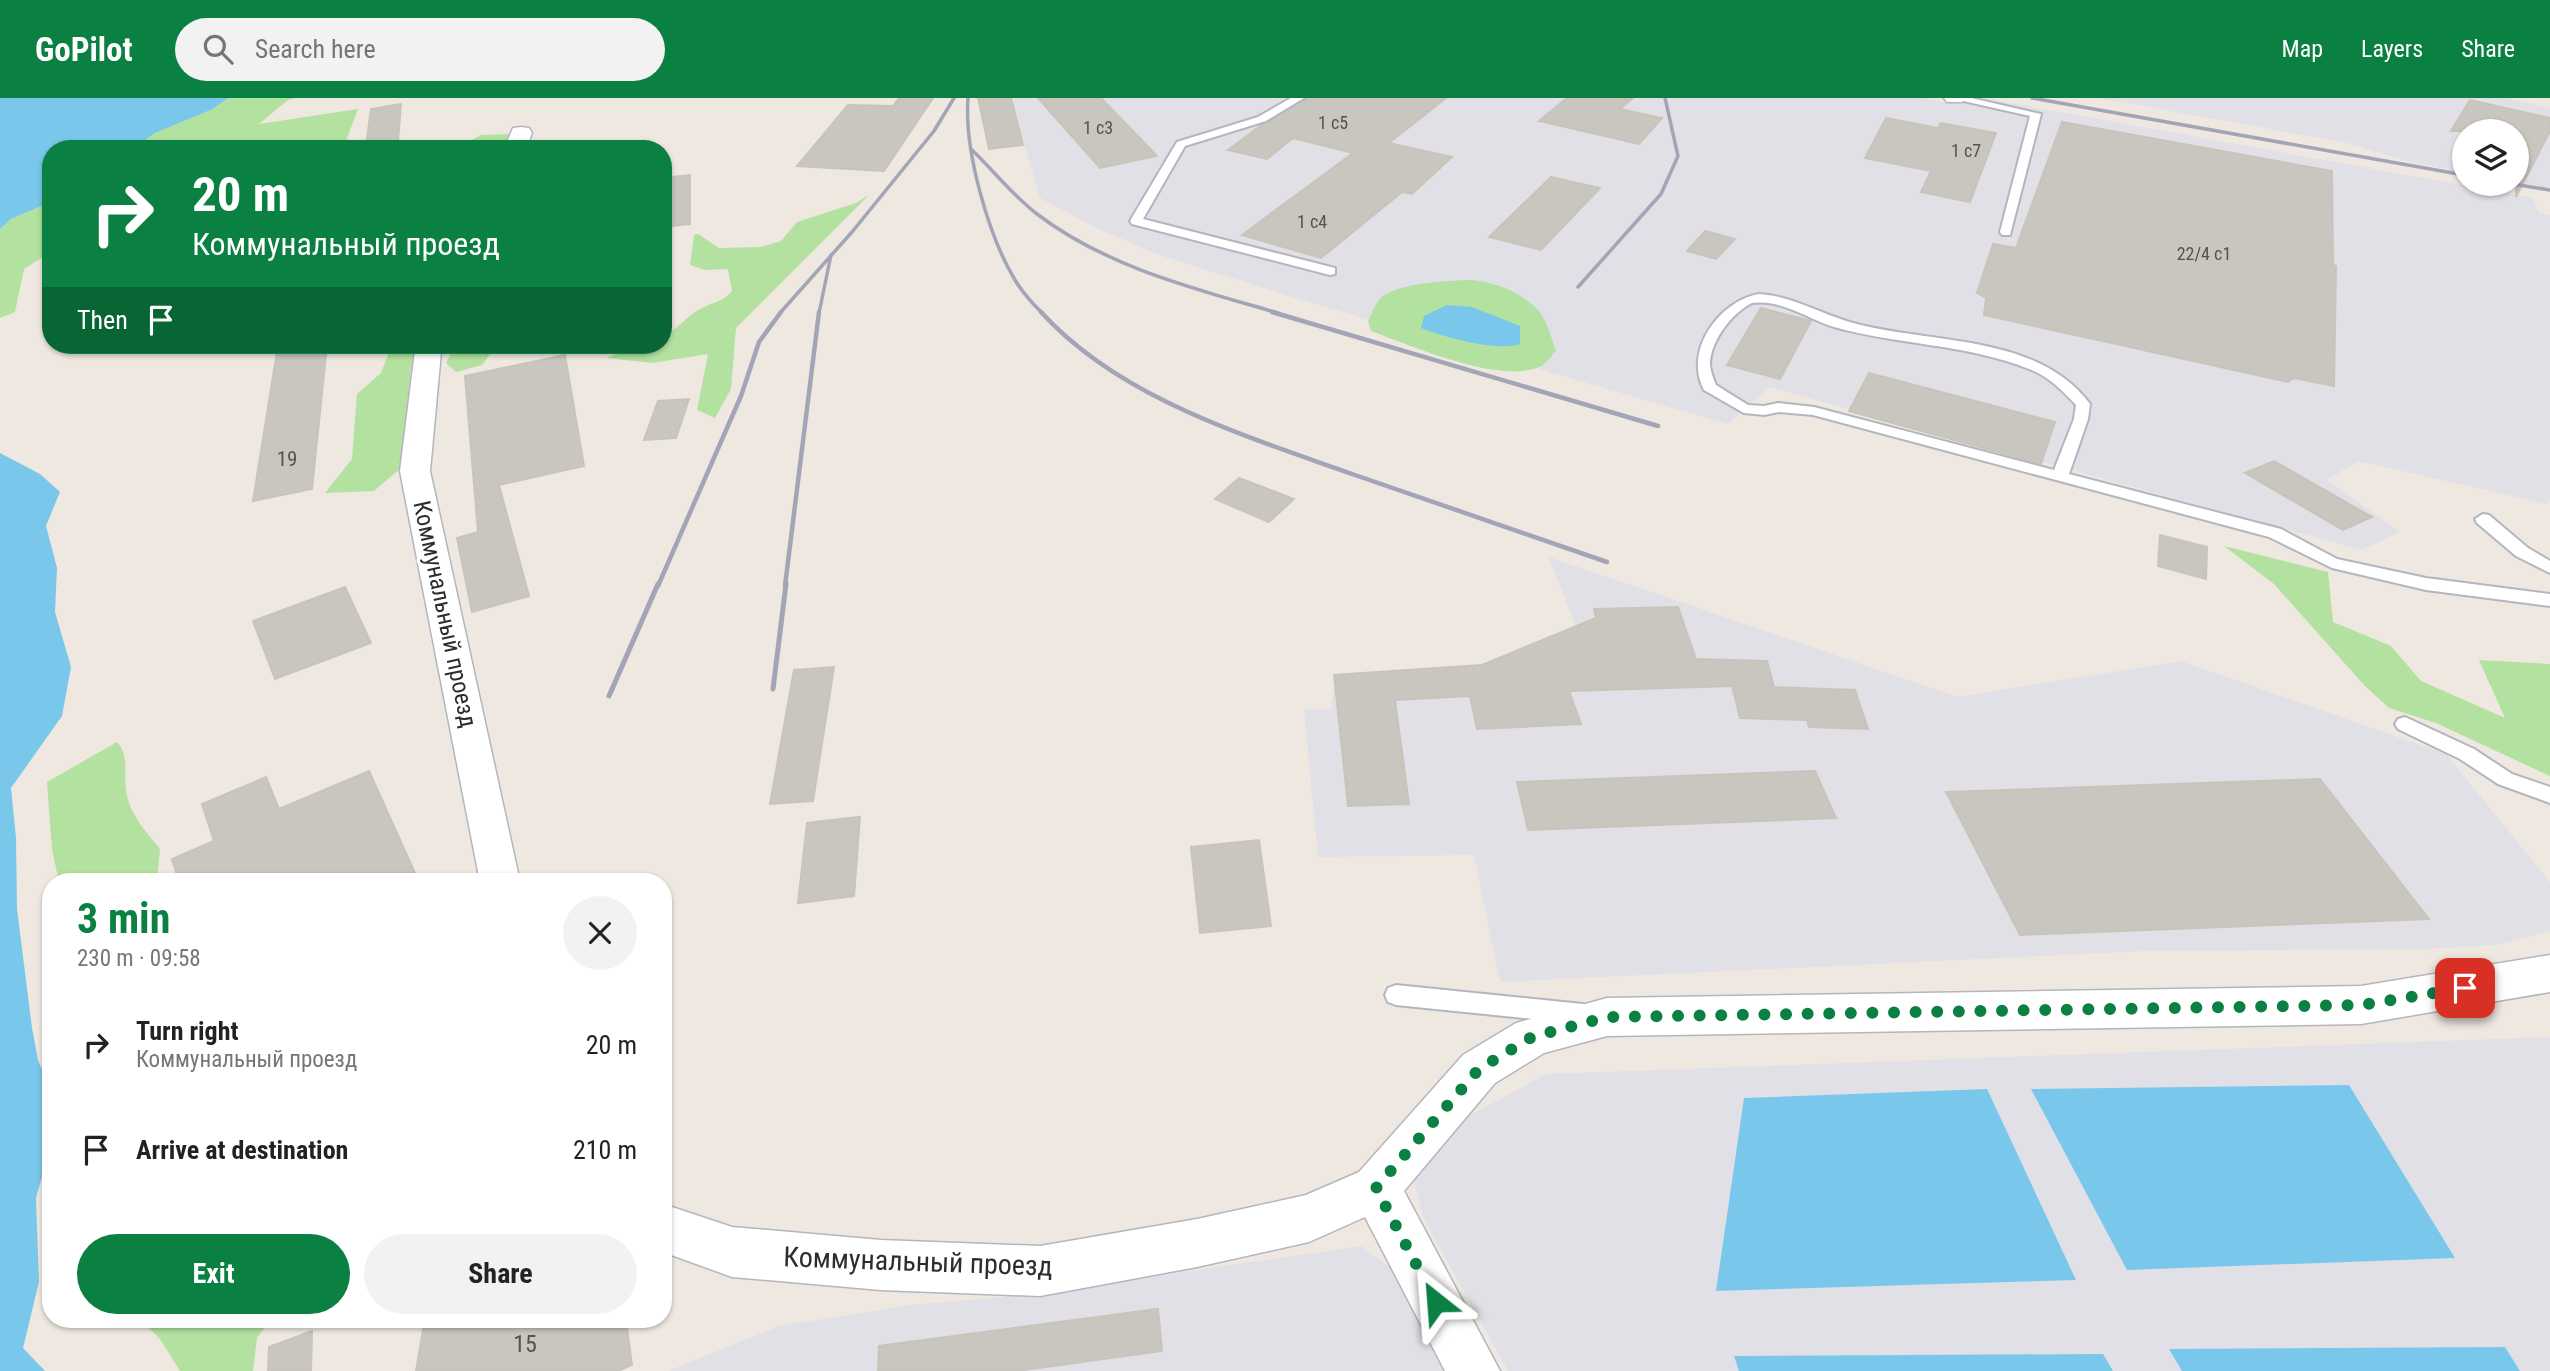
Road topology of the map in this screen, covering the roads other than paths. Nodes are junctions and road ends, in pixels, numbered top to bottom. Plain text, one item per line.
1 (1299, 98) edge
2 (1955, 98) edge
3 (2006, 232) dead end
4 (1331, 271) dead end
5 (428, 354) edge
6 (2060, 476) junction
7 (2483, 519) dead end
8 (2550, 568) edge
9 (2550, 600) edge
10 (2406, 724) dead end
11 (2550, 795) edge
12 (498, 873) edge
13 (2550, 973) edge
14 (1396, 995) dead end
15 (1607, 1017) junction
16 (1376, 1188) junction
17 (672, 1231) edge
18 (1473, 1371) edge

1 - 4 lane
2 - 3 lane
5 - 12 street, Коммунальный проезд
6 - 6 lane
6 - 9 lane
7 - 8 lane
10 - 11 lane
13 - 15 street, Коммунальный проезд
14 - 15 lane
15 - 16 street, Коммунальный проезд
16 - 17 street, Коммунальный проезд
16 - 18 street

